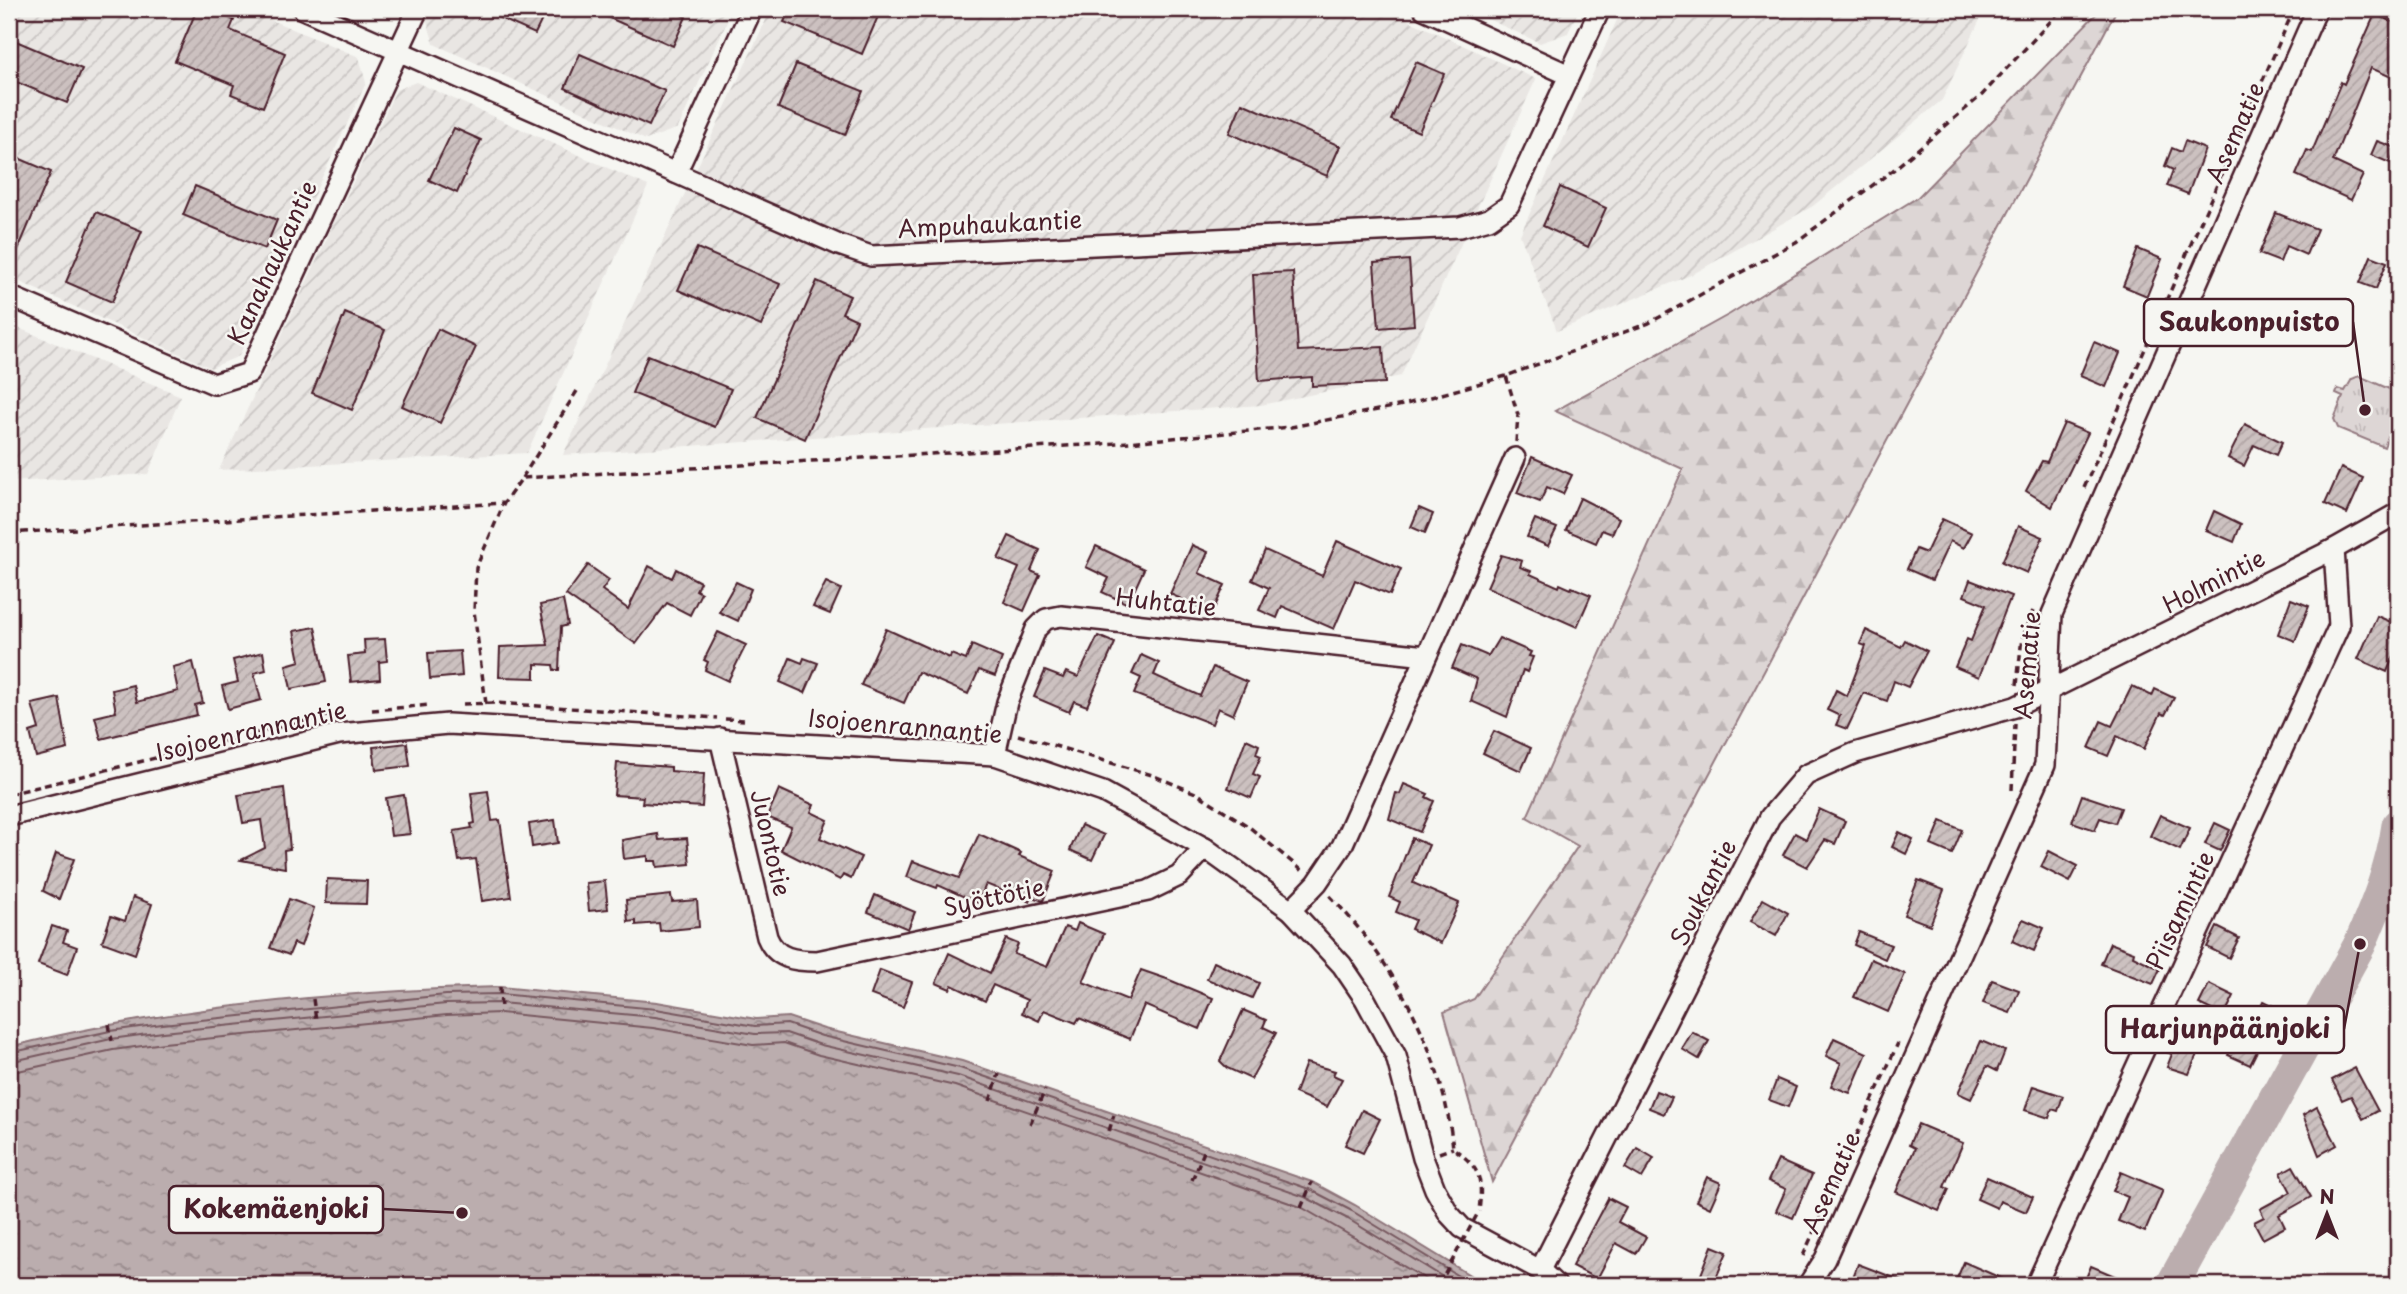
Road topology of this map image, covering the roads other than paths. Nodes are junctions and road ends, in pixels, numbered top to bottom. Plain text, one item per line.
1 (303, 9) edge
2 (418, 9) edge
3 (752, 9) edge
4 (1424, 9) edge
5 (1600, 9) edge
6 (2317, 9) edge
7 (399, 52) junction
8 (1569, 75) junction
9 (676, 173) junction
10 (9, 296) edge
11 (1515, 458) road end
12 (2398, 513) edge
13 (2334, 549) junction
14 (1426, 656) junction
15 (2050, 692) junction
16 (720, 738) junction
17 (995, 755) junction
18 (9, 816) edge
19 (1205, 848) junction
20 (1291, 911) junction
21 (780, 954) joint
22 (1540, 1270) junction
23 (1556, 1285) edge
24 (1808, 1285) edge
25 (2036, 1285) edge

1 - 7 street, Ampuhaukantie
2 - 7 street, Kanahaukantie
3 - 9 street
4 - 8 street
5 - 8 street, Ampuhaukantie
6 - 15 street, Asematie
7 - 9 street, Ampuhaukantie
7 - 10 street, Kanahaukantie
8 - 9 street, Ampuhaukantie
11 - 14 street
12 - 13 street, Holmintie
13 - 15 street, Holmintie
13 - 25 street, Piisamintie
14 - 17 street, Huhtatie
14 - 20 street
15 - 22 street, Soukantie
15 - 24 street, Asematie
16 - 17 street, Isojoenrannantie
16 - 18 street, Isojoenrannantie
16 - 21 street, Juontotie
17 - 19 street, Isojoenrannantie
19 - 20 street, Isojoenrannantie
19 - 21 street, Syöttötie
20 - 22 street, Isojoenrannantie
22 - 23 street, Isojoenrannantie

